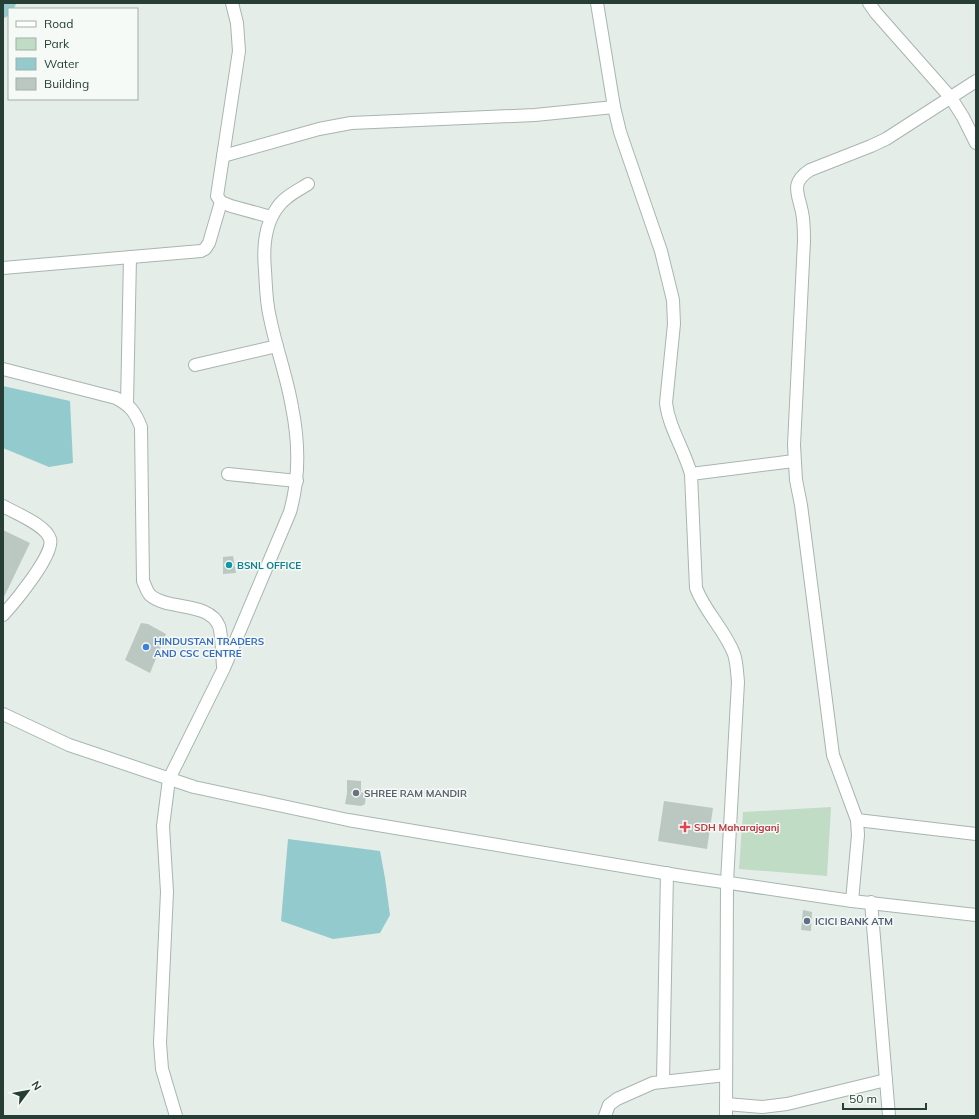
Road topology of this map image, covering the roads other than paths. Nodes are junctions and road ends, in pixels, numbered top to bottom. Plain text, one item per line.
1 (232, 3) edge
2 (597, 3) edge
3 (869, 3) edge
4 (976, 81) edge
5 (951, 98) junction
6 (614, 107) junction
7 (976, 143) edge
8 (223, 156) junction
9 (308, 184) dead end
10 (221, 202) junction
11 (271, 217) junction
12 (130, 258) junction
13 (3, 268) edge
14 (277, 346) junction
15 (195, 365) dead end
16 (3, 369) edge
17 (127, 404) junction
18 (794, 461) junction
19 (228, 474) dead end
20 (691, 474) junction
21 (297, 481) junction
22 (3, 506) edge
23 (3, 616) edge
24 (224, 668) junction
25 (3, 714) edge
26 (169, 779) junction
27 (857, 820) junction
28 (976, 834) edge
29 (667, 873) junction
30 (727, 882) junction
31 (852, 901) junction
32 (871, 902) junction
33 (976, 916) edge
34 (726, 1075) junction
35 (886, 1080) junction
36 (663, 1081) junction
37 (726, 1110) edge
38 (176, 1116) edge
39 (605, 1116) edge
40 (889, 1116) edge

1 - 8 street
2 - 6 street
3 - 5 street
4 - 5 street
5 - 7 street
5 - 18 street
6 - 8 street
6 - 20 street
8 - 10 street
9 - 11 street
10 - 11 street
10 - 12 street
11 - 14 street
12 - 13 street
12 - 17 street
14 - 15 street
14 - 21 street
16 - 17 street
17 - 24 street
18 - 20 street
18 - 27 street
19 - 21 street
20 - 30 street
21 - 24 street
22 - 23 street
24 - 26 street
25 - 26 street
26 - 29 street
26 - 38 street
27 - 28 street
27 - 31 street
29 - 30 street
29 - 36 street
30 - 31 street
30 - 34 street
31 - 32 street
32 - 33 street
32 - 35 street
34 - 36 street
34 - 37 street
35 - 37 street
35 - 40 street
36 - 39 street

